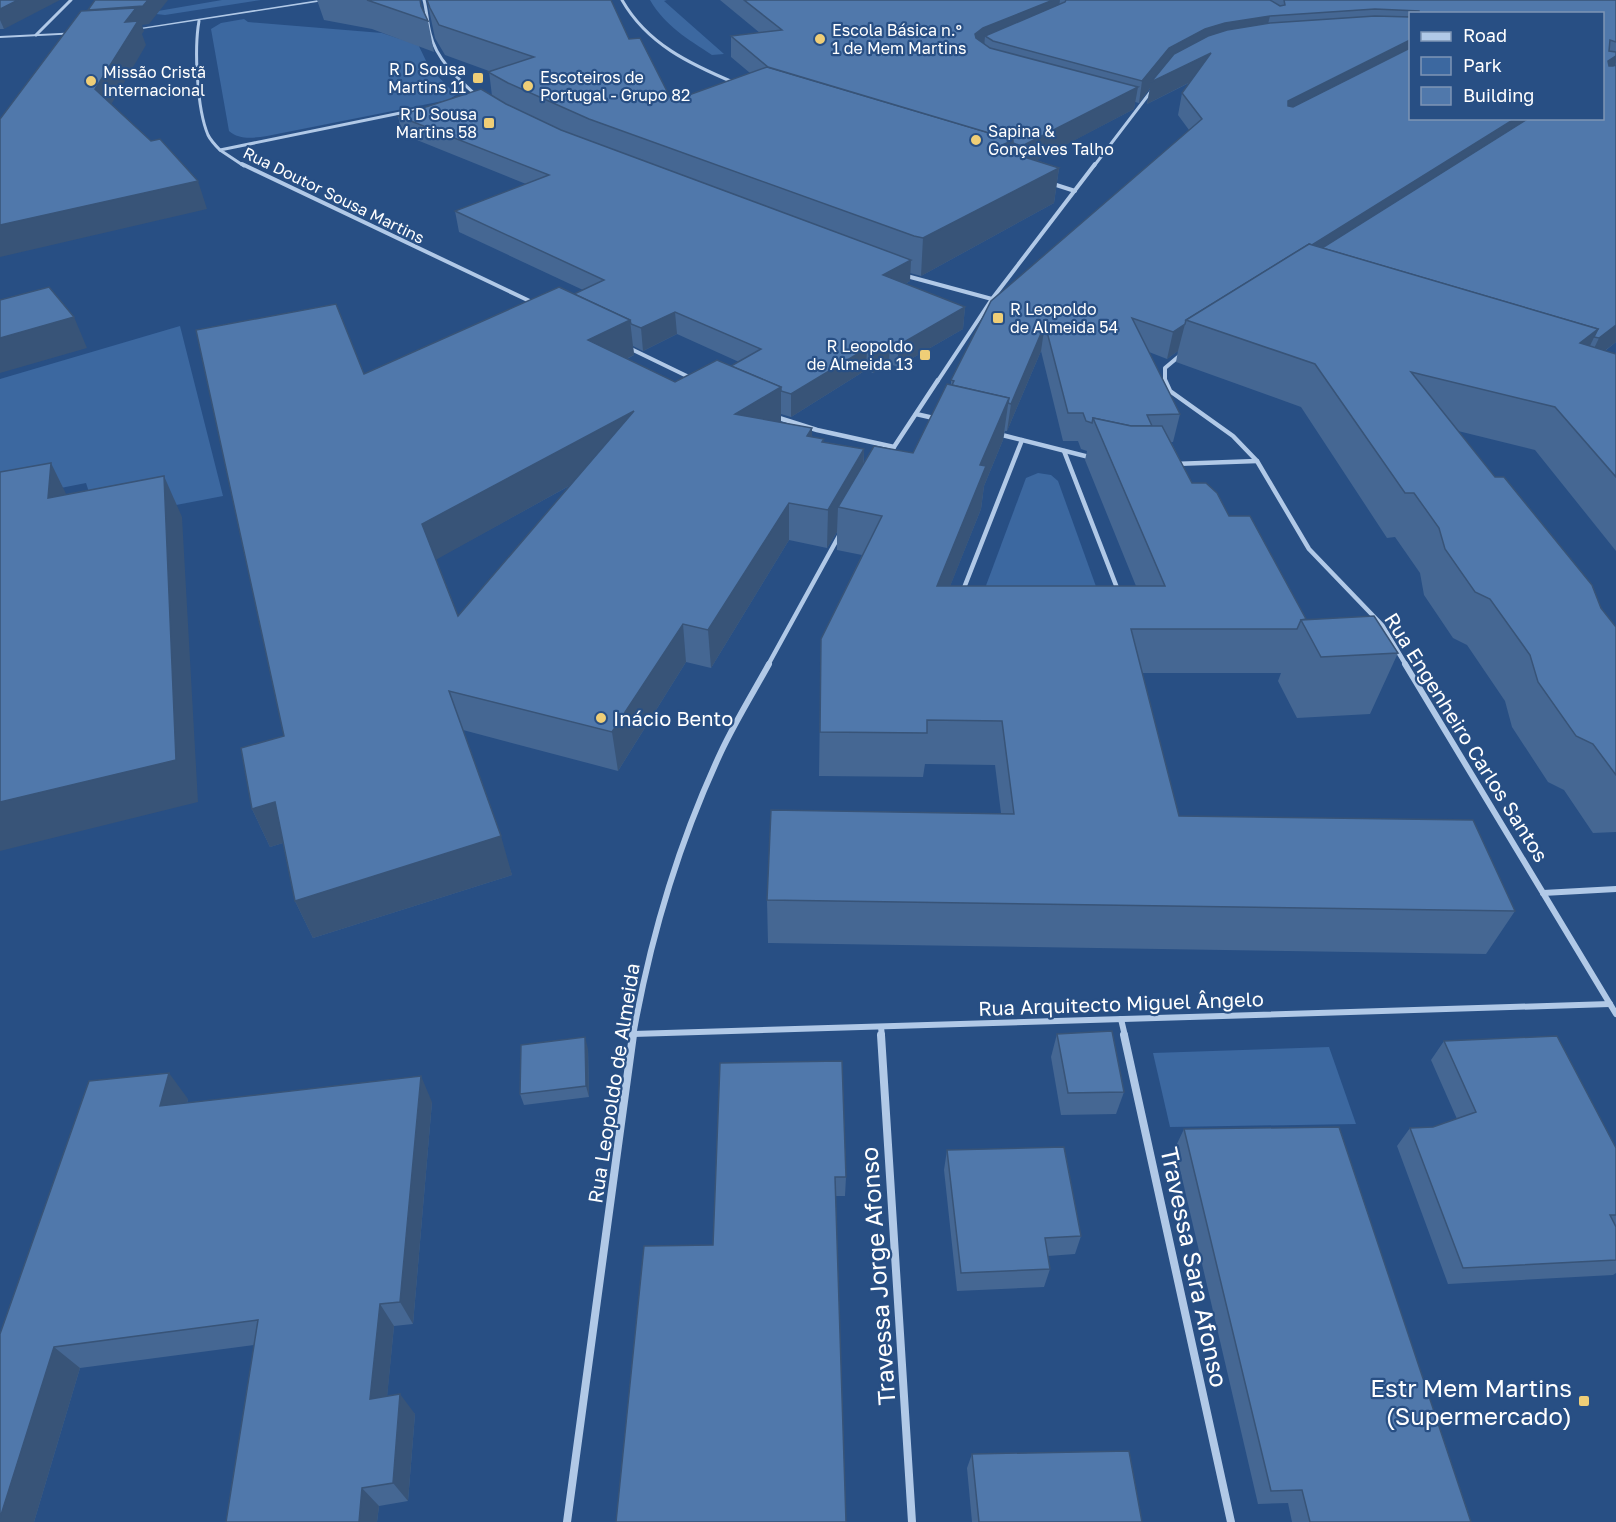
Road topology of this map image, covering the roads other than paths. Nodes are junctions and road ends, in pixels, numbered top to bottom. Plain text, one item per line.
1 (71, 0) edge
2 (328, 0) edge
3 (424, 0) edge
4 (622, 0) edge
5 (430, 4) edge
6 (427, 11) junction
7 (200, 21) junction
8 (125, 30) edge
9 (81, 33) edge
10 (36, 35) junction
11 (0, 37) edge
12 (745, 87) edge
13 (1154, 88) edge
14 (469, 99) edge
15 (1129, 104) edge
16 (1140, 107) junction
17 (425, 108) edge
18 (220, 150) junction
19 (1045, 181) edge
20 (1075, 191) junction
21 (898, 273) edge
22 (992, 299) junction
23 (543, 308) edge
24 (618, 343) edge
25 (1190, 349) dead end
26 (704, 384) edge
27 (768, 414) edge
28 (916, 414) junction
29 (948, 422) edge
30 (990, 432) edge
31 (1022, 440) junction
32 (894, 447) junction
33 (1064, 451) junction
34 (1104, 460) edge
35 (1257, 461) junction
36 (1166, 464) edge
37 (882, 466) edge
38 (846, 524) edge
39 (959, 601) edge
40 (1122, 601) edge
41 (1616, 889) edge
42 (1543, 892) junction
43 (1610, 1005) junction
44 (1616, 1014) edge
45 (1120, 1019) junction
46 (881, 1027) junction
47 (633, 1034) junction
48 (567, 1522) edge
49 (912, 1522) edge
50 (1231, 1522) edge

1 - 10 street
2 - 7 street
3 - 6 street
4 - 12 street
5 - 6 street
6 - 14 street
7 - 8 street
7 - 18 street
9 - 10 street
10 - 11 street
13 - 16 street
15 - 16 street
16 - 20 street
17 - 18 street, Rua Doutor Sousa Martins
18 - 23 street, Rua Doutor Sousa Martins
19 - 20 street
20 - 22 street
21 - 22 street
22 - 28 street
24 - 26 street
25 - 35 street, Rua Engenheiro Carlos Santos
27 - 32 street
28 - 29 street
28 - 32 street
30 - 31 street
31 - 33 street
31 - 39 street
32 - 37 street
33 - 34 street
33 - 40 street
35 - 36 street
35 - 42 street, Rua Engenheiro Carlos Santos
38 - 47 street, Rua Leopoldo de Almeida
41 - 42 street
42 - 43 street, Rua Engenheiro Carlos Santos
43 - 44 street, Rua Engenheiro Carlos Santos
43 - 45 street, Rua Arquitecto Miguel Ângelo
45 - 46 street, Rua Arquitecto Miguel Ângelo
45 - 50 street, Travessa Sara Afonso
46 - 47 street, Rua Arquitecto Miguel Ângelo
46 - 49 street, Travessa Jorge Afonso
47 - 48 street, Rua Leopoldo de Almeida

